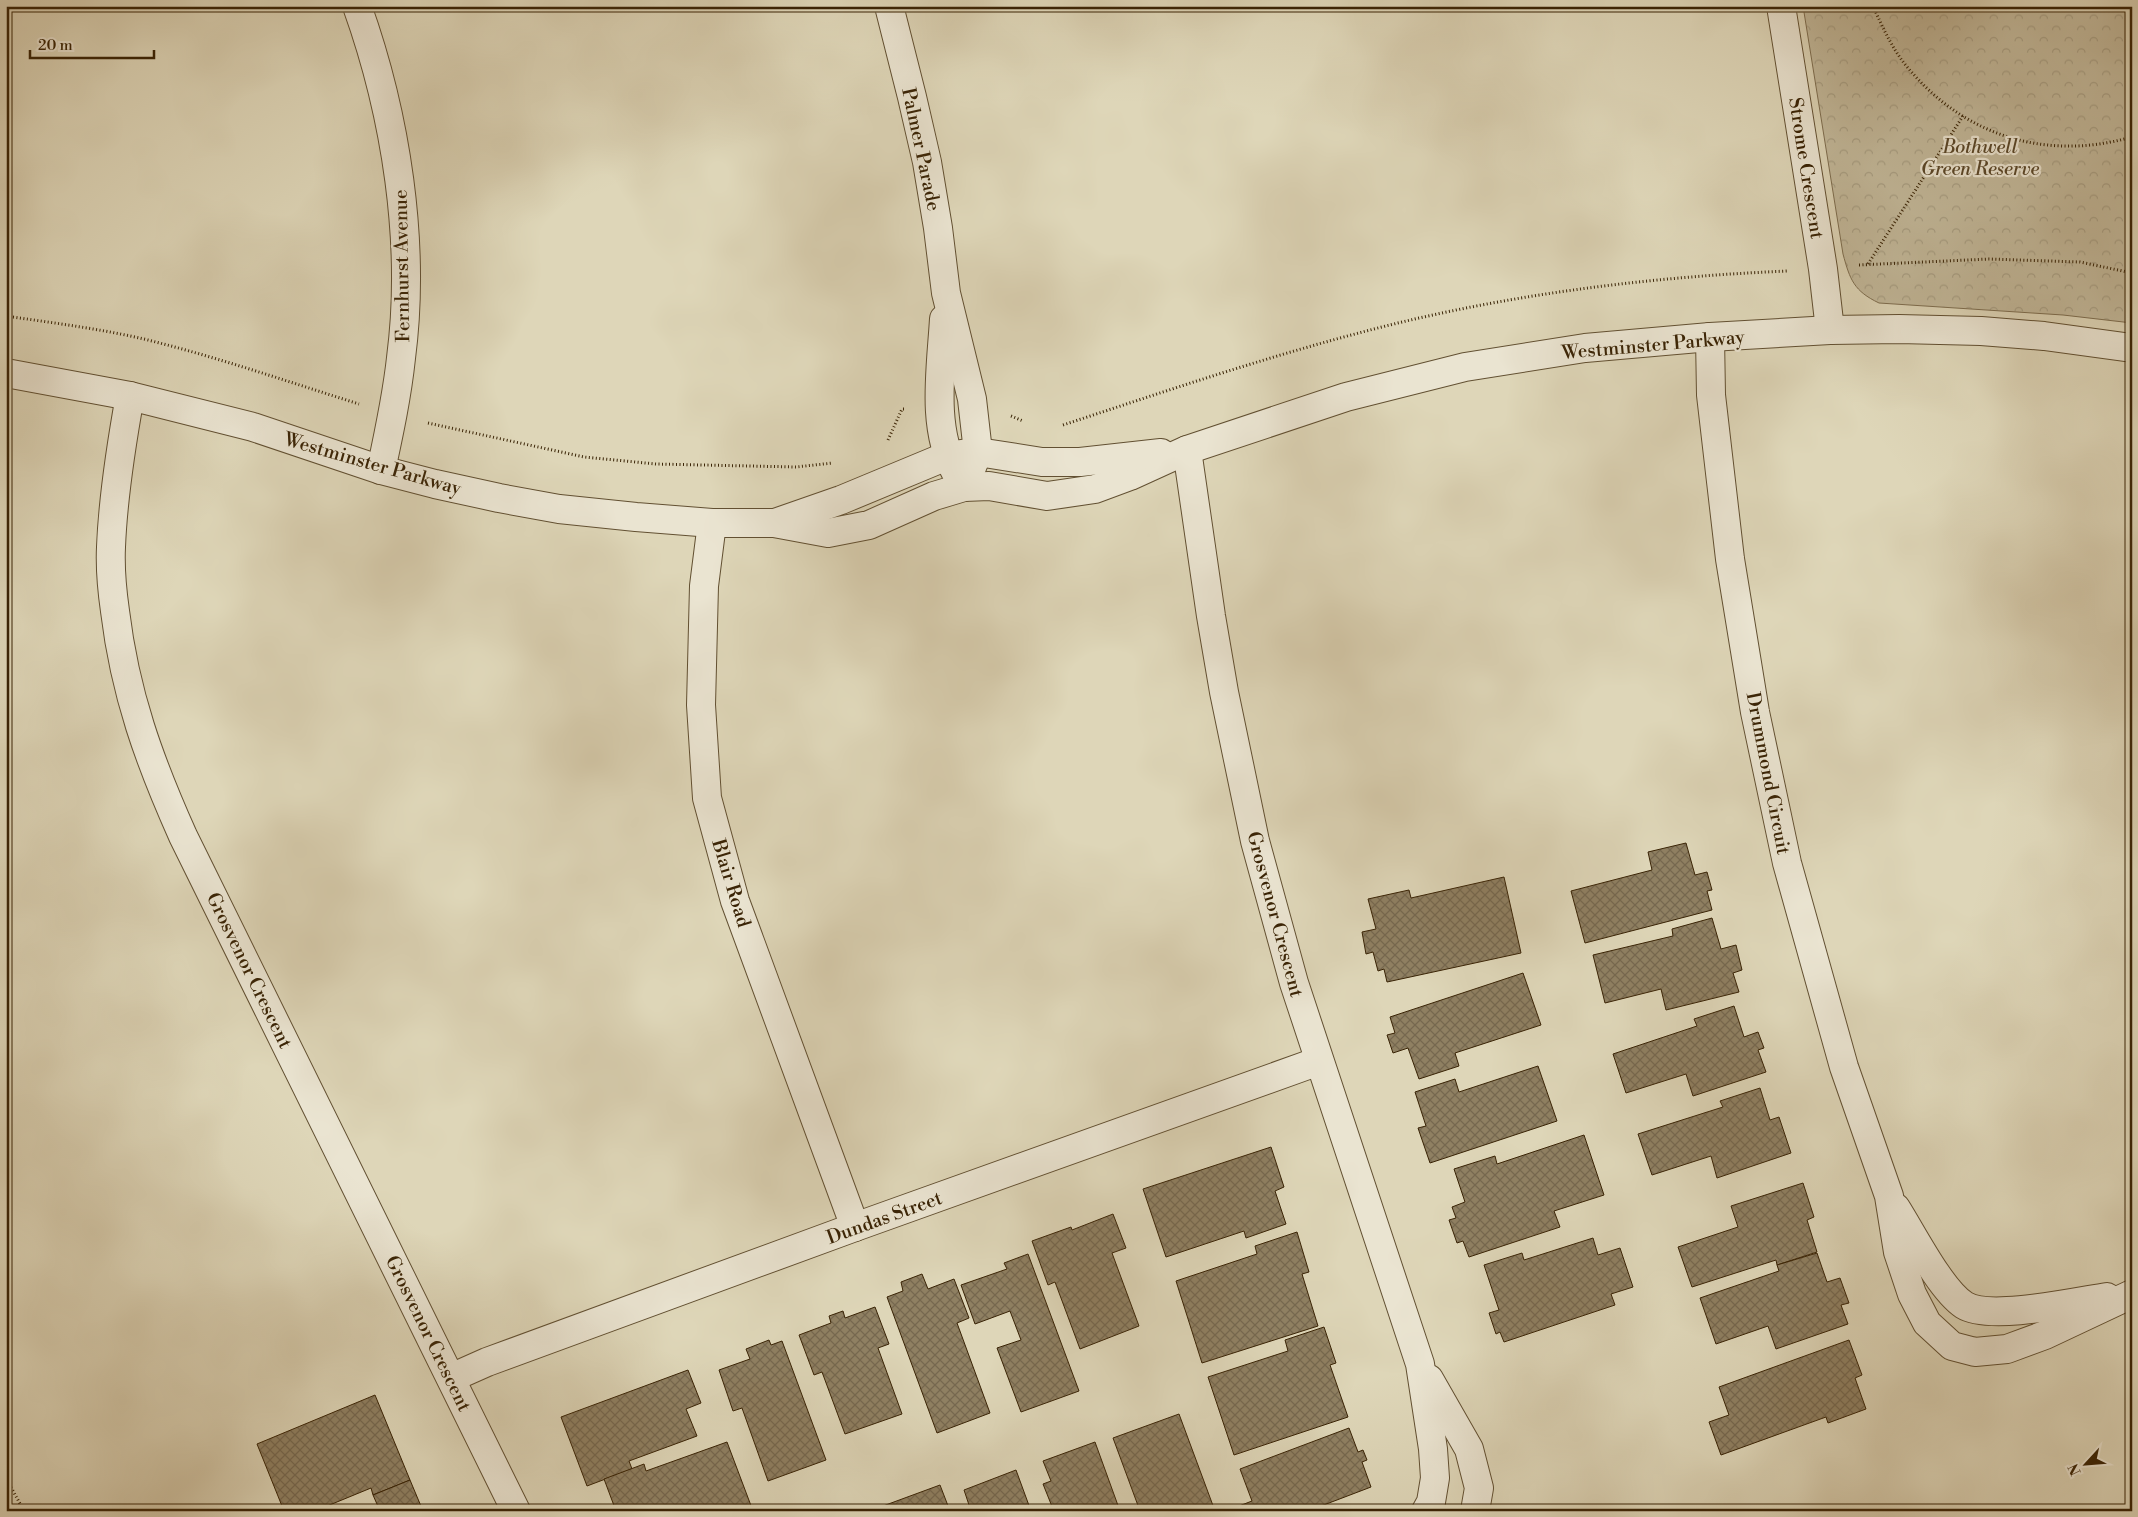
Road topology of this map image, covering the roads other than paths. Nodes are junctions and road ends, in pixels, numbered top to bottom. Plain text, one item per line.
1 (358, 6) edge
2 (889, 6) edge
3 (1781, 6) edge
4 (946, 293) junction
5 (1830, 330) junction
6 (1710, 337) junction
7 (2132, 348) edge
8 (6, 373) edge
9 (130, 396) junction
10 (1187, 450) junction
11 (978, 452) junction
12 (947, 456) junction
13 (381, 470) junction
14 (964, 487) junction
15 (712, 523) junction
16 (774, 523) junction
17 (1319, 1061) junction
18 (1889, 1196) junction
19 (855, 1227) junction
20 (2132, 1294) edge
21 (1977, 1311) junction
22 (1952, 1346) junction
23 (1420, 1364) junction
24 (451, 1378) junction
25 (1435, 1508) edge
26 (516, 1511) edge
27 (1475, 1511) edge

1 - 13 street, Fernhurst Avenue
2 - 4 street, Palmer Parade
3 - 5 street, Strome Crescent
4 - 11 street, Palmer Parade
4 - 12 street, Palmer Parade
5 - 6 street, Westminster Parkway
5 - 7 street, Westminster Parkway
6 - 10 street, Westminster Parkway
6 - 18 street, Drummond Circuit
8 - 9 street, Westminster Parkway
9 - 13 street, Westminster Parkway
9 - 24 street, Grosvenor Crescent
10 - 11 street, Westminster Parkway
10 - 14 street, Westminster Parkway
10 - 17 street, Grosvenor Crescent
11 - 12 street, Westminster Parkway
11 - 14 street
12 - 14 street, Palmer Parade
12 - 16 street, Westminster Parkway
13 - 15 street, Westminster Parkway
14 - 16 street, Westminster Parkway
15 - 16 street, Westminster Parkway
15 - 19 street, Blair Road
17 - 19 street, Dundas Street
17 - 23 street, Grosvenor Crescent
18 - 21 street, Drummond Circuit
18 - 22 street, Drummond Circuit
19 - 24 street, Dundas Street
20 - 21 street, Drummond Circuit
20 - 22 street, Drummond Circuit
21 - 22 street
23 - 25 street, Grosvenor Crescent
23 - 27 street, Grosvenor Crescent
24 - 26 street, Grosvenor Crescent

